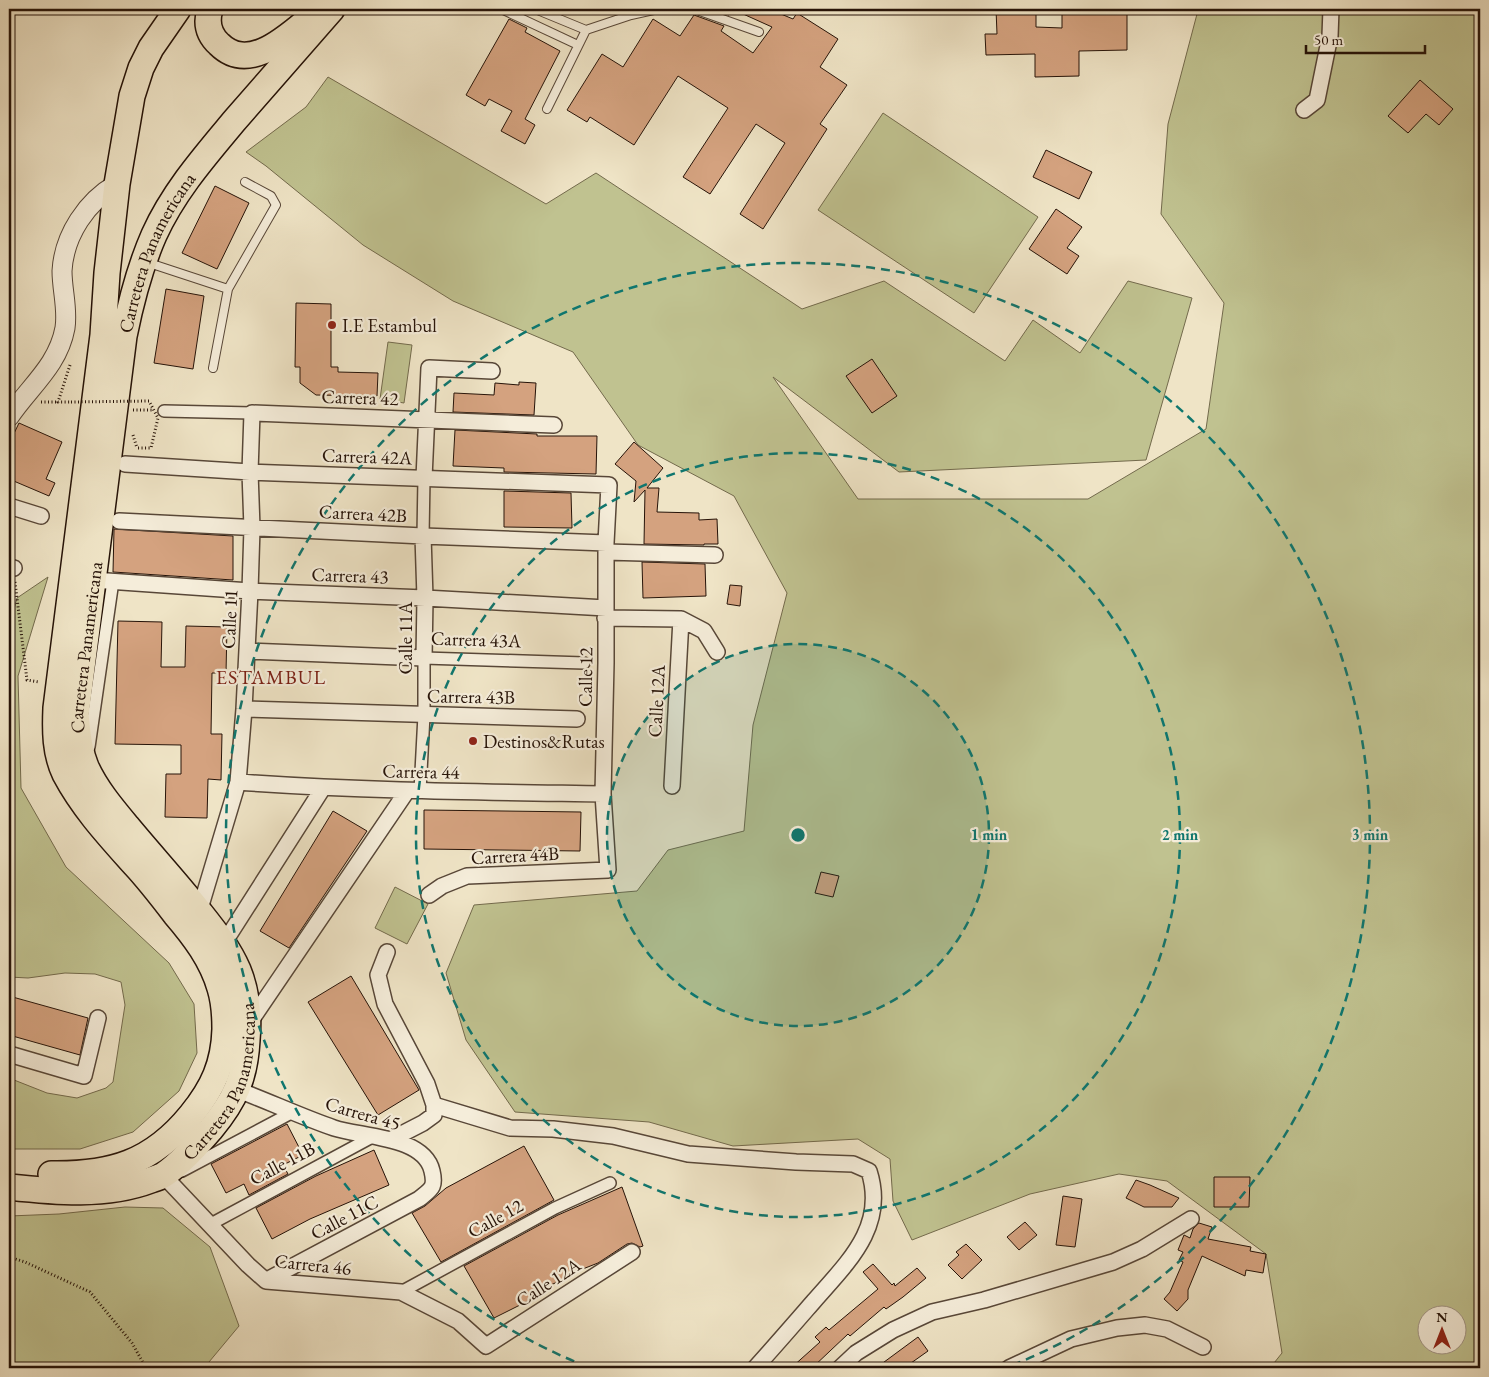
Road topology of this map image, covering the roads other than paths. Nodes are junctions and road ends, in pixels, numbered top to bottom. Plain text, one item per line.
1 (178, 9) edge
2 (210, 9) edge
3 (321, 9) edge
4 (332, 9) edge
5 (500, 9) edge
6 (535, 9) edge
7 (658, 9) edge
8 (694, 9) edge
9 (1331, 9) edge
10 (586, 30) junction
11 (759, 32) dead end
12 (578, 45) junction
13 (547, 109) dead end
14 (1304, 110) dead end
15 (245, 182) dead end
16 (117, 184) junction
17 (144, 262) junction
18 (228, 289) junction
19 (213, 368) dead end
20 (492, 371) dead end
21 (164, 410) road end
22 (252, 413) junction
23 (9, 417) edge
24 (427, 419) junction
25 (554, 425) dead end
26 (125, 464) dead end
27 (250, 472) junction
28 (424, 478) junction
29 (609, 485) joint
30 (9, 506) edge
31 (40, 516) dead end
32 (119, 521) dead end
33 (252, 528) junction
34 (423, 536) junction
35 (606, 547) junction
36 (715, 555) dead end
37 (103, 580) junction
38 (250, 591) junction
39 (425, 598) junction
40 (606, 613) junction
41 (681, 619) junction
42 (247, 651) junction
43 (717, 652) dead end
44 (424, 658) junction
45 (584, 663) dead end
46 (244, 709) junction
47 (424, 715) junction
48 (577, 718) dead end
49 (238, 782) junction
50 (672, 786) dead end
51 (323, 788) junction
52 (413, 791) junction
53 (604, 794) junction
54 (608, 870) joint
55 (429, 895) dead end
56 (199, 912) junction
57 (224, 943) junction
58 (387, 952) dead end
59 (98, 1018) dead end
60 (248, 1026) junction
61 (9, 1054) edge
62 (238, 1090) junction
63 (434, 1105) junction
64 (293, 1112) junction
65 (374, 1136) junction
66 (392, 1139) junction
67 (9, 1172) edge
68 (166, 1177) junction
69 (434, 1181) joint
70 (610, 1183) dead end
71 (9, 1187) edge
72 (1191, 1219) dead end
73 (209, 1224) junction
74 (632, 1252) dead end
75 (266, 1281) junction
76 (401, 1292) junction
77 (486, 1346) joint
78 (1203, 1347) dead end
79 (755, 1368) edge
80 (840, 1368) edge
81 (1009, 1368) edge

1 - 16 highway, Carretera Panamericana
2 - 3 highway
4 - 17 highway, Carretera Panamericana
5 - 12 lane
6 - 10 lane
7 - 10 lane
8 - 11 lane
9 - 14 street
10 - 12 lane
12 - 13 lane
15 - 18 lane
16 - 23 street
16 - 67 highway, Carretera Panamericana
17 - 18 lane
17 - 37 highway, Carretera Panamericana
18 - 19 lane
20 - 24 street, Calle 11A
21 - 22 street, Carrera 42
22 - 24 street, Carrera 42
22 - 27 street, Calle 11
24 - 25 street, Carrera 42
24 - 28 street, Calle 11A
26 - 27 street, Carrera 42A
27 - 28 street, Carrera 42A
27 - 33 street, Calle 11
28 - 29 street, Carrera 42A
28 - 34 street, Calle 11A
29 - 35 street, Calle 12
30 - 31 street
32 - 33 street, Carrera 42B
33 - 34 street, Carrera 42B
33 - 38 street, Calle 11
34 - 35 street, Carrera 42B
34 - 39 street, Calle 11A
35 - 36 street, Carrera 42B
35 - 40 street, Calle 12
37 - 38 street, Carrera 43
37 - 56 highway, Carretera Panamericana
38 - 39 street, Carrera 43
38 - 42 street, Calle 11
39 - 40 street, Carrera 43
39 - 44 street, Calle 11A
40 - 41 street, Carrera 43
40 - 53 street, Calle 12
41 - 43 street
41 - 50 street, Calle 12A
42 - 44 street, Carrera 43A
42 - 46 street, Calle 11
44 - 45 street, Carrera 43A
44 - 47 street, Calle 11A
46 - 47 street, Carrera 43B
46 - 49 street, Calle 11
47 - 48 street, Carrera 43B
47 - 52 street, Calle 11A
49 - 51 street, Carrera 44
49 - 56 street, Calle 11
51 - 52 street, Carrera 44
51 - 57 street
52 - 53 street, Carrera 44
52 - 60 street
53 - 54 street, Calle 12
54 - 55 street, Carrera 44B
56 - 57 highway, Carretera Panamericana
57 - 60 highway, Carretera Panamericana
58 - 63 street
59 - 61 street
60 - 62 highway, Carretera Panamericana
62 - 64 street, Carrera 45
62 - 68 highway, Carretera Panamericana
63 - 66 street
63 - 79 street
64 - 65 street, Carrera 45
64 - 68 street
65 - 66 street, Carrera 45
65 - 73 street, Calle 11B
66 - 69 street, Carrera 45
68 - 71 highway, Carretera Panamericana
68 - 73 street, Carrera 46
69 - 75 street, Calle 11C
70 - 76 street, Calle 12
72 - 80 street
73 - 75 street, Carrera 46
74 - 77 street, Calle 12A
75 - 76 street, Carrera 46
76 - 77 street, Carrera 46
78 - 81 street

